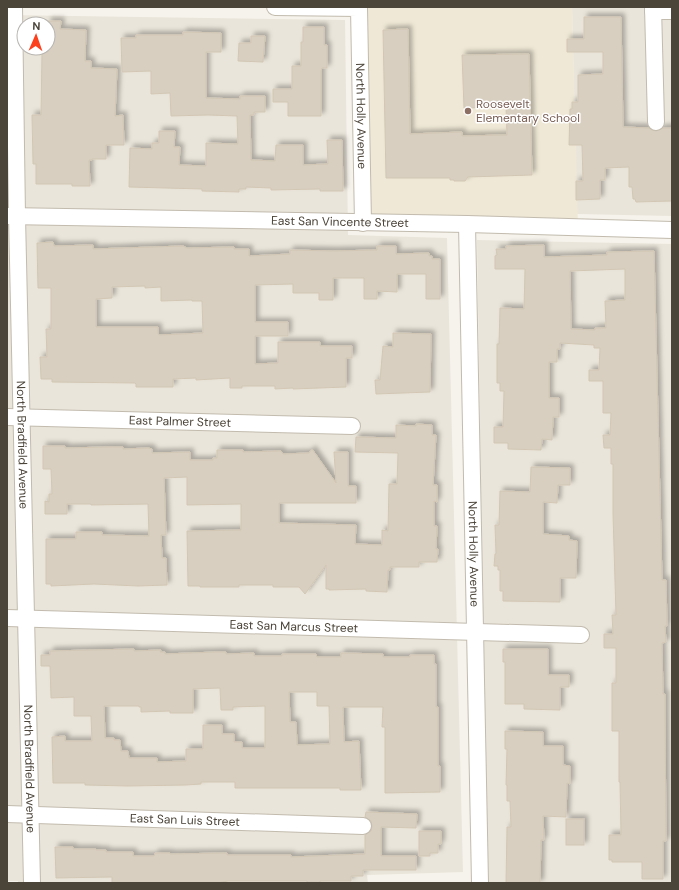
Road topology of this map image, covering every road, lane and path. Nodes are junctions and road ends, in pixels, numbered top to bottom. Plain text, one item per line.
1 (14, 7) edge
2 (275, 7) edge
3 (653, 9) edge
4 (672, 11) edge
5 (656, 122) dead end
6 (12, 216) edge
7 (362, 223) junction
8 (467, 224) junction
9 (672, 230) edge
10 (14, 417) edge
11 (352, 426) dead end
12 (7, 618) edge
13 (26, 618) junction
14 (476, 631) junction
15 (581, 635) dead end
16 (7, 814) edge
17 (31, 814) junction
18 (363, 826) dead end
19 (32, 883) edge
20 (480, 883) edge

1 - 6 street, North Bradfield Avenue
2 - 7 street, North Holly Avenue
3 - 4 street
3 - 5 street
6 - 7 street, East San Vincente Street
6 - 10 street, North Bradfield Avenue
7 - 8 street, East San Vincente Street
8 - 9 street, East San Vincente Street
8 - 14 street, North Holly Avenue
10 - 11 street, East Palmer Street
10 - 13 street, North Bradfield Avenue
12 - 13 street, East San Marcus Street
13 - 14 street, East San Marcus Street
13 - 17 street, North Bradfield Avenue
14 - 15 street, East San Marcus Street
14 - 20 street, North Holly Avenue
16 - 17 street, East San Luis Street
17 - 18 street, East San Luis Street
17 - 19 street, North Bradfield Avenue

